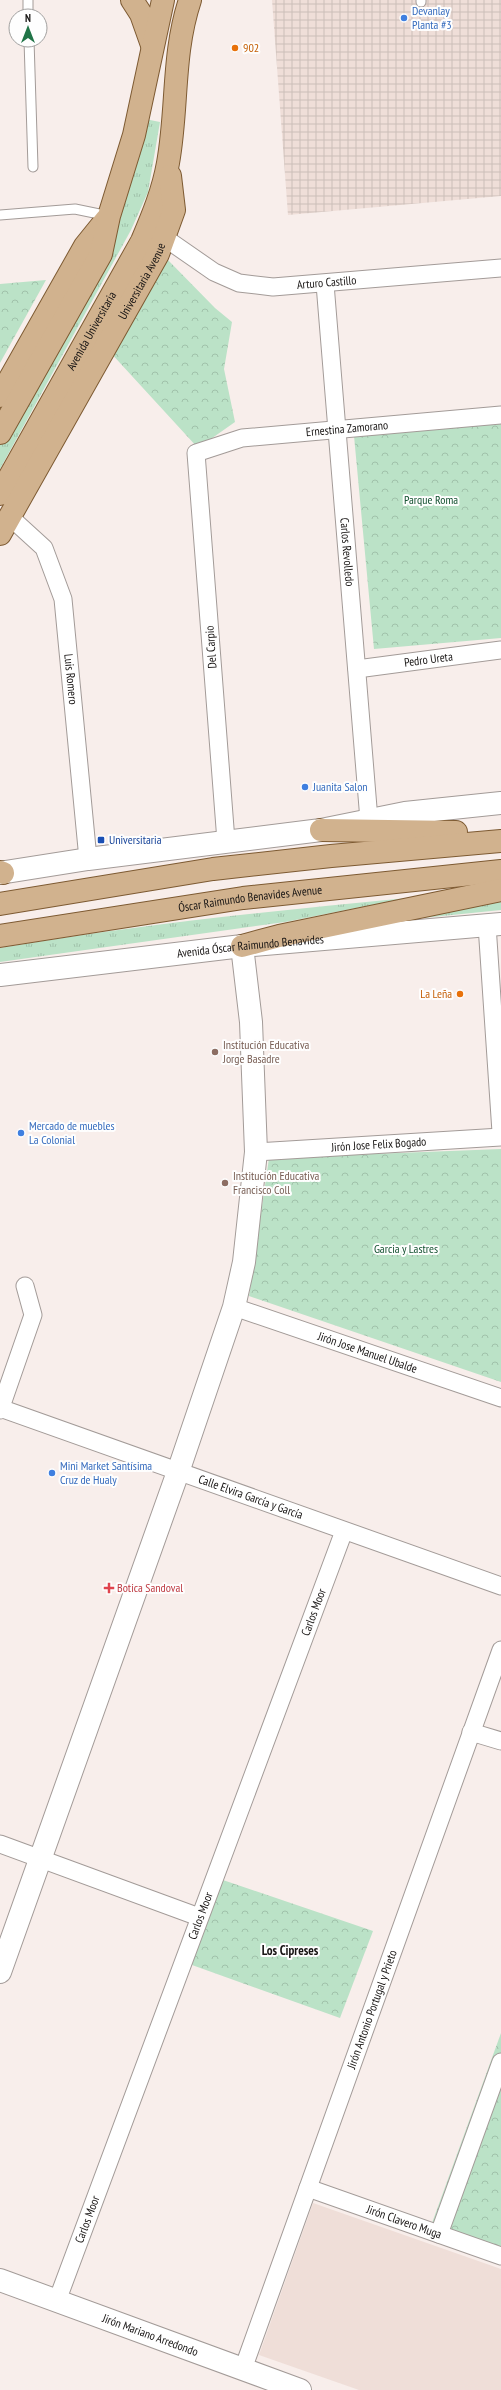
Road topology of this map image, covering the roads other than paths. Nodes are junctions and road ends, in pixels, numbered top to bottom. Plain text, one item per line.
1 (132, 0) edge
2 (163, 0) edge
3 (190, 0) edge
4 (152, 45) junction
5 (29, 48) edge
6 (140, 110) junction
7 (173, 115) junction
8 (168, 163) junction
9 (33, 167) dead end
10 (0, 215) edge
11 (109, 216) junction
12 (165, 238) junction
13 (501, 268) edge
14 (325, 284) junction
15 (0, 396) edge
16 (501, 415) edge
17 (336, 431) junction
18 (0, 433) edge
19 (196, 453) joint
20 (0, 494) edge
21 (5, 525) edge
22 (501, 650) edge
23 (356, 669) junction
24 (501, 803) edge
25 (369, 820) junction
26 (321, 830) junction
27 (501, 833) edge
28 (226, 841) junction
29 (501, 841) edge
30 (88, 859) junction
31 (501, 871) edge
32 (1, 873) edge
33 (501, 890) edge
34 (0, 904) edge
35 (494, 925) edge
36 (0, 936) edge
37 (242, 946) junction
38 (0, 975) edge
39 (501, 1132) edge
40 (501, 1137) edge
41 (256, 1152) junction
42 (25, 1286) dead end
43 (234, 1307) junction
44 (501, 1398) edge
45 (0, 1409) edge
46 (178, 1472) junction
47 (344, 1531) junction
48 (501, 1586) edge
49 (501, 1650) edge
50 (472, 1732) junction
51 (501, 1741) edge
52 (0, 1844) edge
53 (40, 1859) junction
54 (199, 1917) junction
55 (0, 1972) edge
56 (501, 2062) edge
57 (308, 2188) junction
58 (440, 2234) junction
59 (501, 2256) edge
60 (0, 2280) edge
61 (57, 2301) junction
62 (243, 2369) junction
63 (300, 2390) edge

1 - 4 main road
2 - 4 main road
3 - 7 main road, Universitaria Avenue
4 - 6 main road
5 - 9 lane
6 - 7 main road
6 - 11 main road
7 - 8 main road, Universitaria Avenue
8 - 12 main road, Universitaria Avenue
8 - 20 main road, Avenida Universitaria
10 - 11 lane
11 - 15 main road
11 - 18 main road
12 - 14 street, Arturo Castillo
12 - 21 main road, Universitaria Avenue
13 - 14 street, Arturo Castillo
14 - 17 street, Carlos Revolledo
16 - 17 street, Ernestina Zamorano
17 - 19 street, Ernestina Zamorano
17 - 23 street, Carlos Revolledo
19 - 28 street, Del Carpio
21 - 30 street, Luis Romero
22 - 23 street, Pedro Ureta
23 - 25 street, Carlos Revolledo
24 - 25 street
25 - 26 street
26 - 27 main road
26 - 28 street
28 - 30 street
29 - 34 main road
30 - 32 street
31 - 36 main road, Óscar Raimundo Benavides Avenue
33 - 37 main road
35 - 37 street, Avenida Óscar Raimundo Benavides
35 - 39 street
37 - 38 street, Avenida Óscar Raimundo Benavides
37 - 41 street
40 - 41 street, Jirón Jose Felix Bogado
41 - 43 street
42 - 45 street
43 - 44 street, Jirón Jose Manuel Ubalde
43 - 46 street
45 - 46 street, Calle Elvira García y García
46 - 47 street, Calle Elvira García y García
46 - 53 street
47 - 48 street, Calle Elvira García y García
47 - 54 street, Carlos Moor
49 - 50 street, Jirón Antonio Portugal y Prieto
50 - 51 street
50 - 57 street, Jirón Antonio Portugal y Prieto
52 - 53 street
53 - 54 street
53 - 55 street
54 - 61 street, Carlos Moor
56 - 58 street
57 - 58 street, Jirón Clavero Muga
57 - 62 street, Jirón Antonio Portugal y Prieto
58 - 59 street, Jirón Clavero Muga
60 - 61 street, Jirón Mariano Arredondo
61 - 62 street, Jirón Mariano Arredondo
62 - 63 street, Jirón Mariano Arredondo

